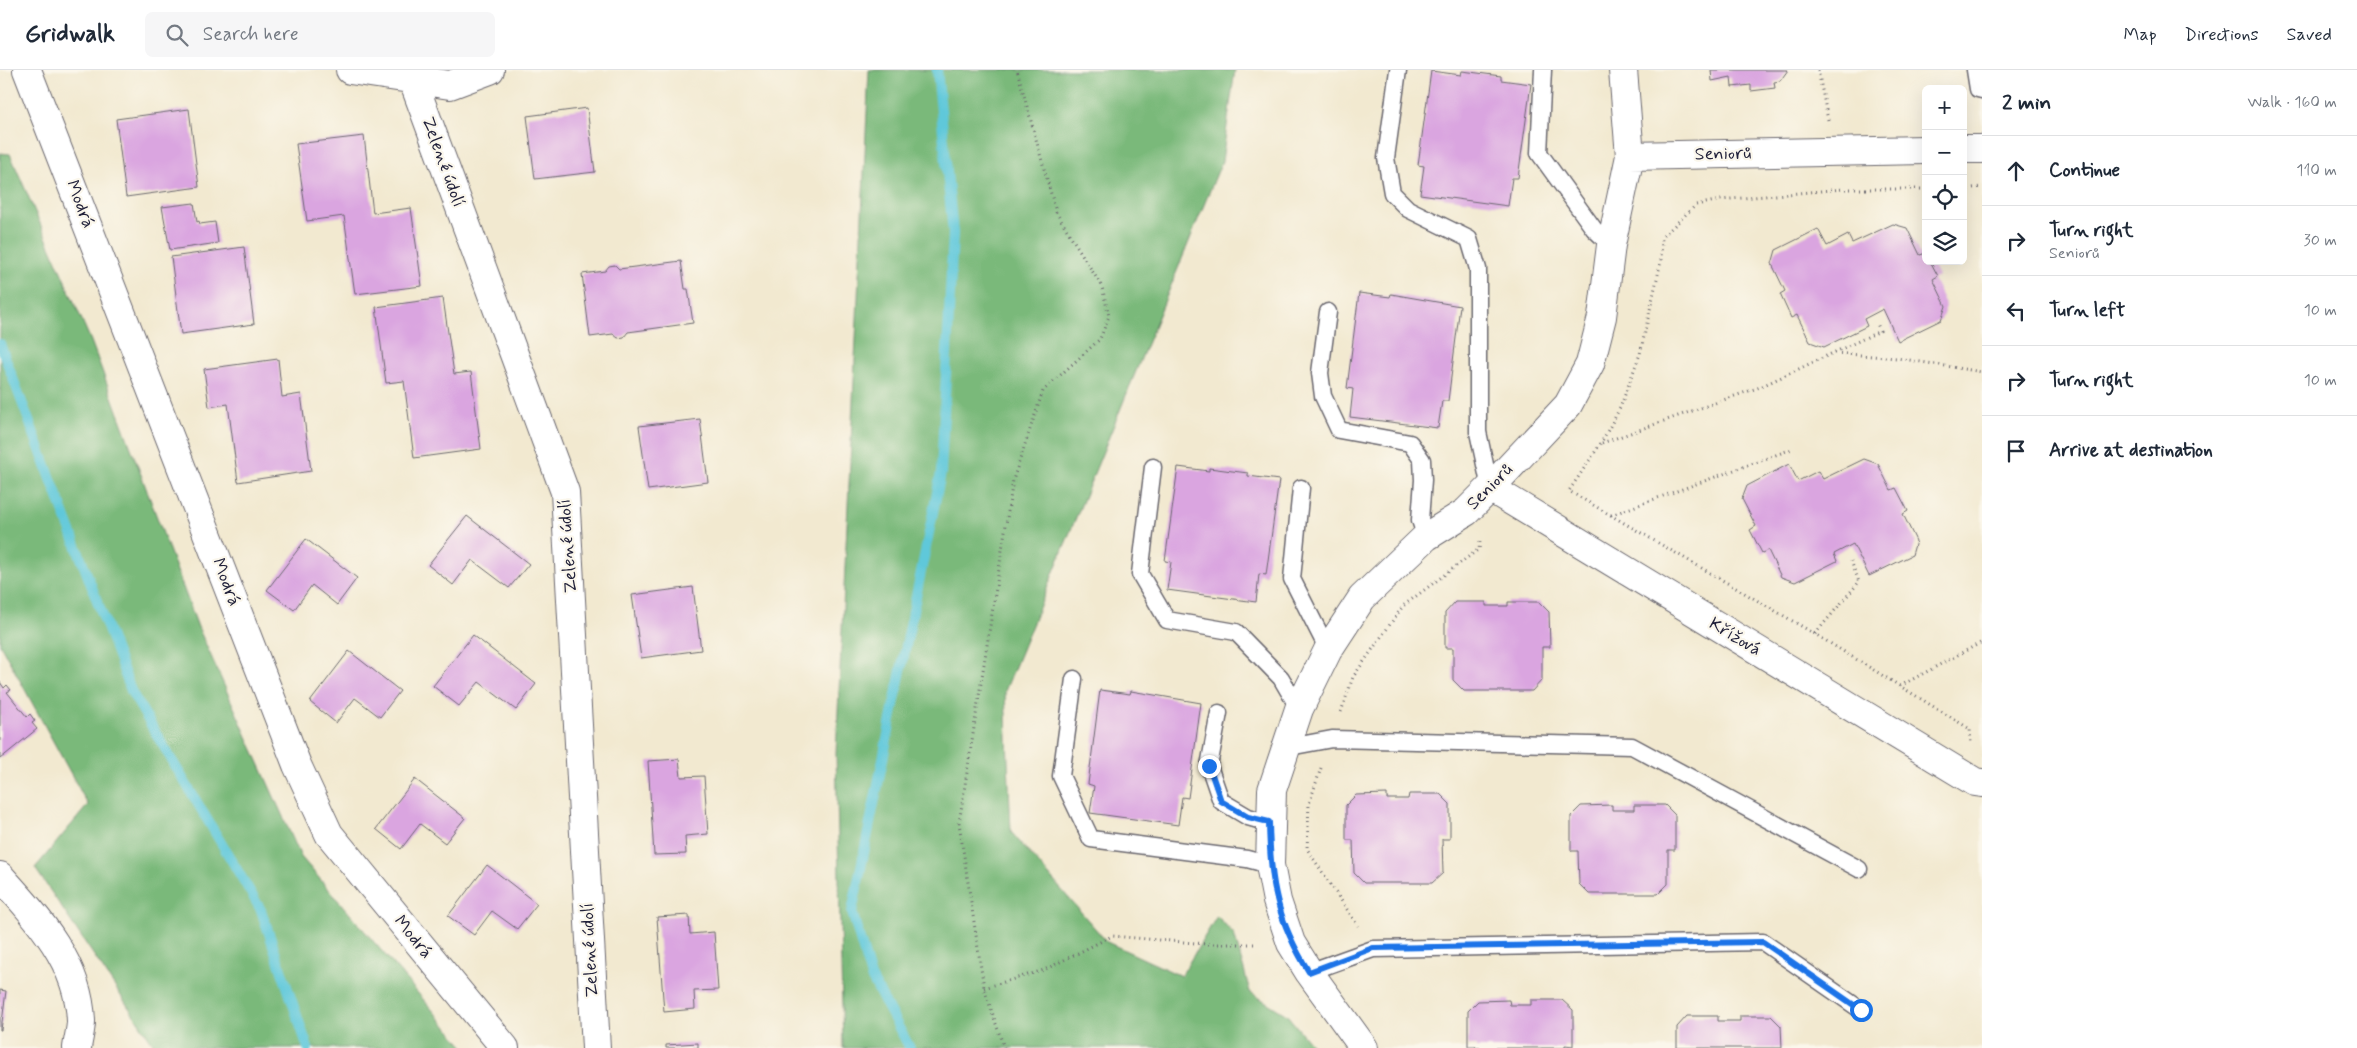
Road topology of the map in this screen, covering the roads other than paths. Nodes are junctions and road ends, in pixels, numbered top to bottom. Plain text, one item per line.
1 (27, 70) edge
2 (350, 70) edge
3 (490, 70) edge
4 (1398, 70) edge
5 (1543, 70) edge
6 (1623, 70) edge
7 (1975, 70) edge
8 (411, 75) edge
9 (1982, 90) edge
10 (1967, 149) edge
11 (1982, 149) edge
12 (1922, 150) edge
13 (1630, 156) junction
14 (1611, 245) junction
15 (1328, 312) dead end
16 (1154, 467) dead end
17 (1301, 488) dead end
18 (1490, 488) junction
19 (1426, 537) junction
20 (1328, 650) junction
21 (1074, 679) dead end
22 (1299, 709) junction
23 (1219, 713) dead end
24 (1284, 748) junction
25 (1982, 783) edge
26 (1269, 822) junction
27 (1270, 865) junction
28 (1859, 869) dead end
29 (0, 876) edge
30 (1309, 972) junction
31 (1861, 1010) dead end
32 (77, 1048) edge
33 (505, 1048) edge
34 (596, 1048) edge
35 (1364, 1048) edge

1 - 33 street, Modrá
2 - 8 street
3 - 8 street
4 - 18 lane
5 - 14 lane
6 - 13 street
7 - 9 lane
8 - 34 street, Zelené údolí
10 - 11 street
12 - 13 street, Seniorů
13 - 14 street, Seniorů
14 - 18 street, Seniorů
15 - 19 lane
16 - 22 lane
17 - 20 lane
18 - 19 street, Seniorů
18 - 25 street, Křížová
19 - 20 street, Seniorů
20 - 22 street, Seniorů
21 - 27 lane
22 - 24 street, Seniorů
23 - 26 lane
24 - 26 street, Seniorů
24 - 28 lane
26 - 27 street, Seniorů
27 - 30 street, Seniorů
29 - 32 street
30 - 31 lane
30 - 35 street, Seniorů

